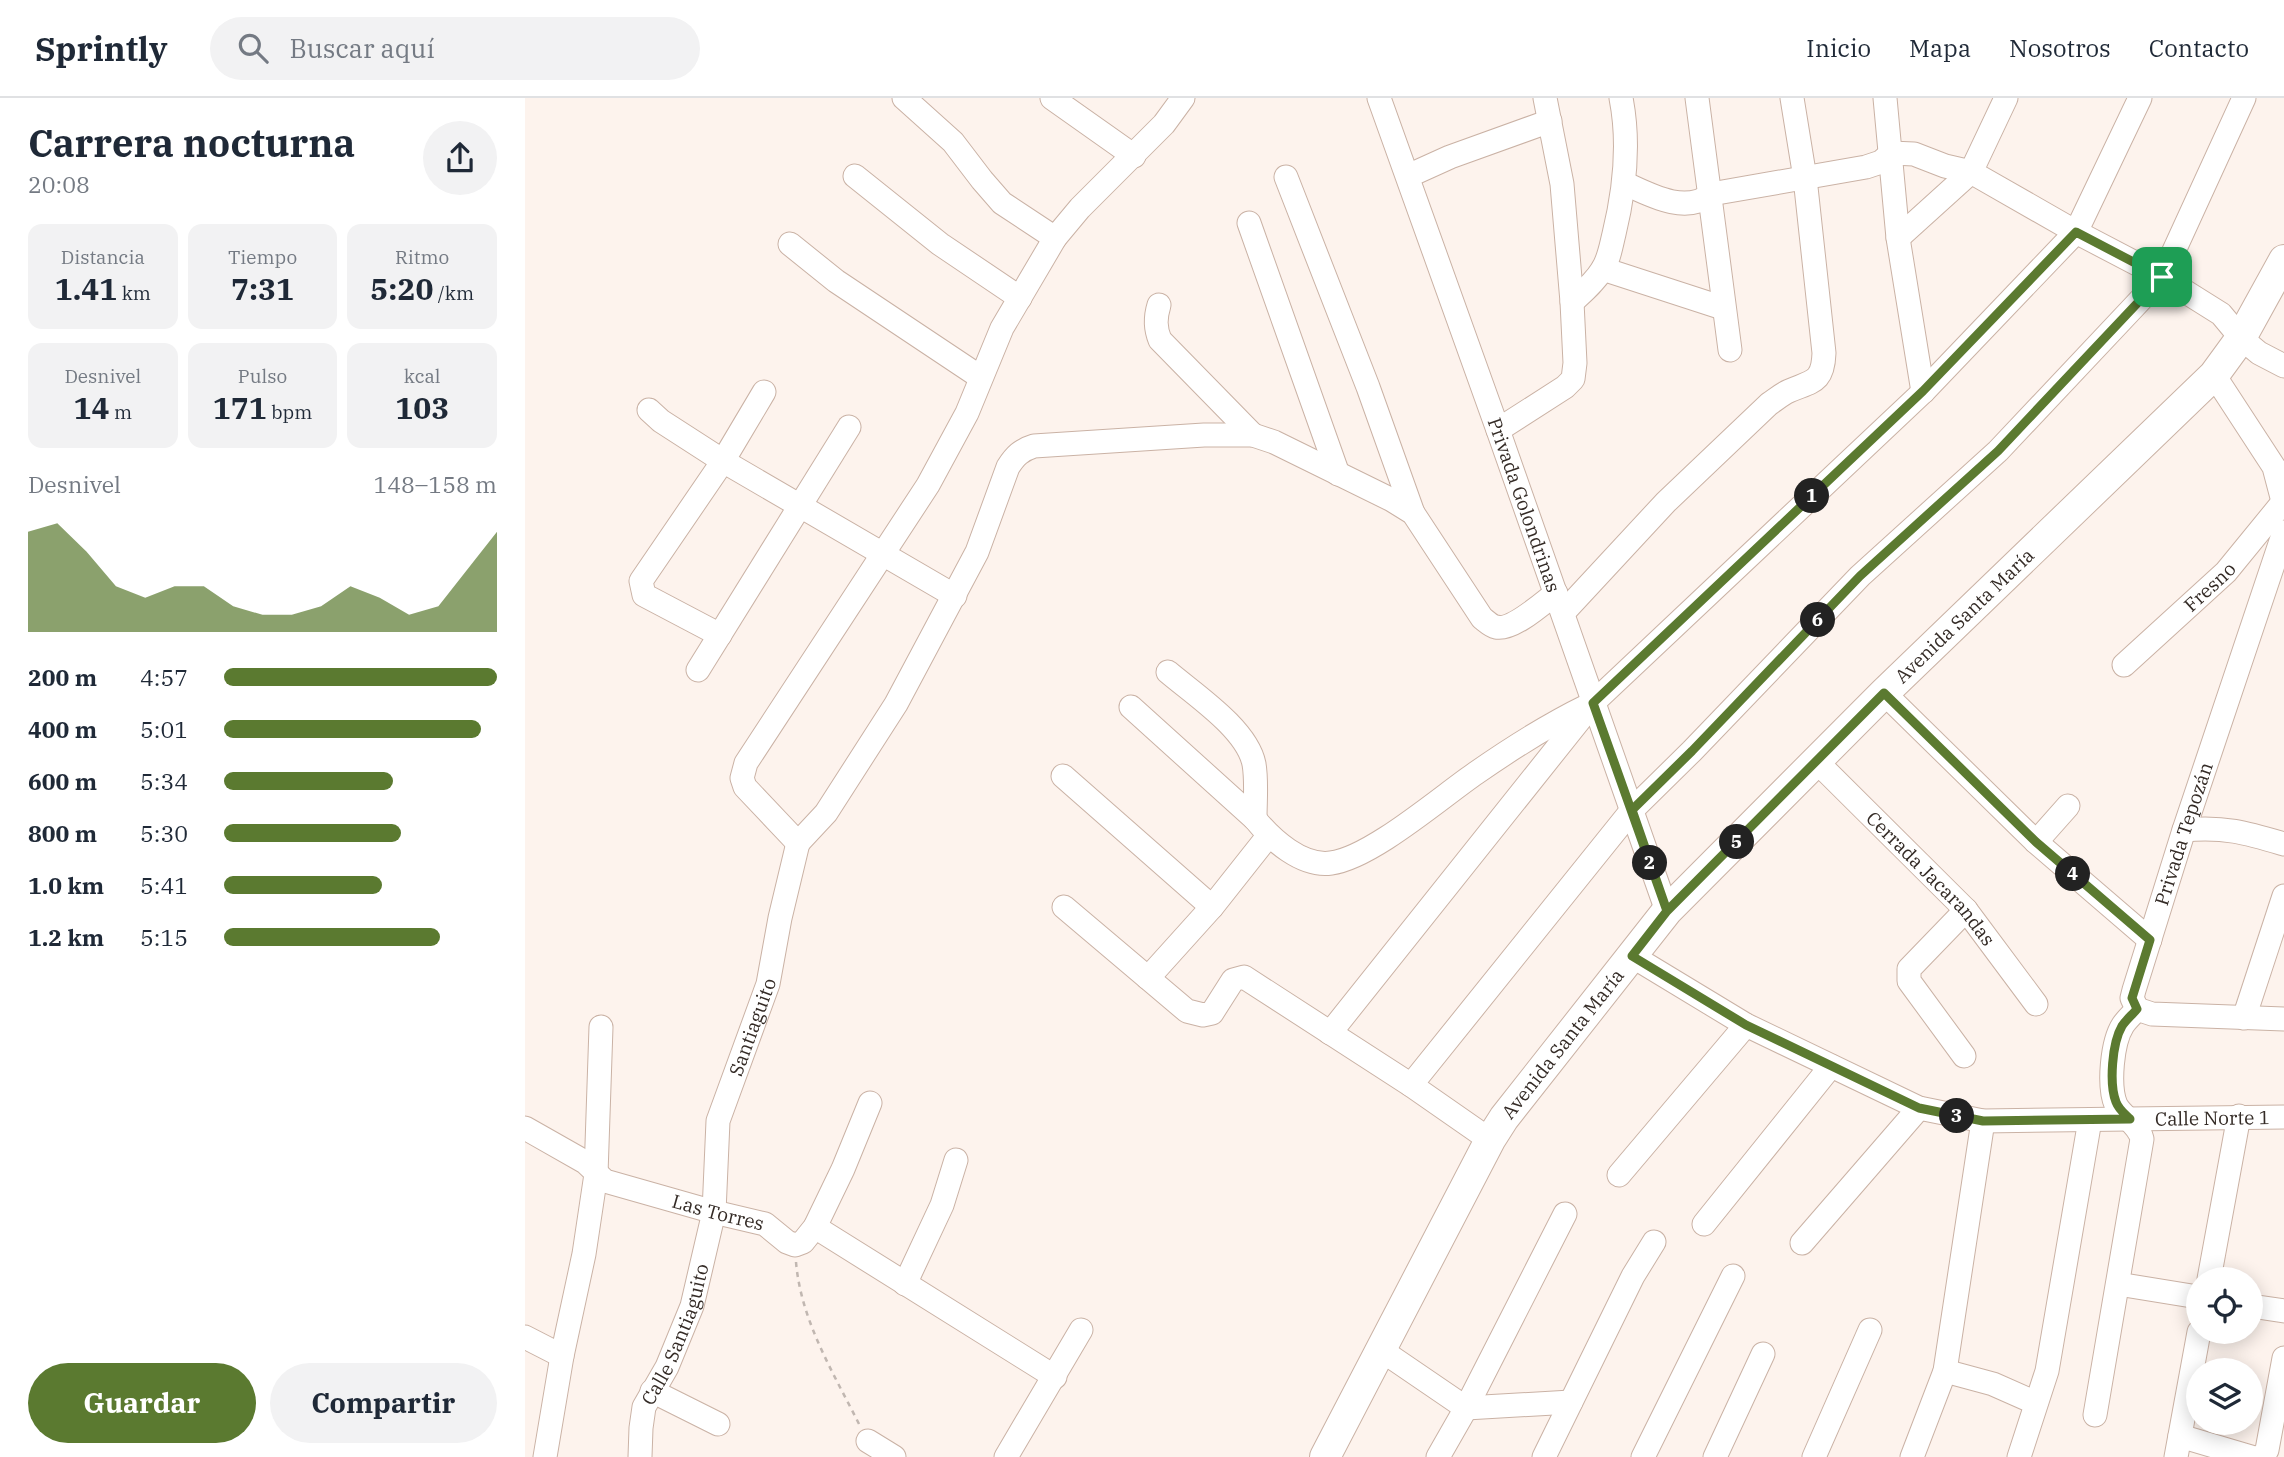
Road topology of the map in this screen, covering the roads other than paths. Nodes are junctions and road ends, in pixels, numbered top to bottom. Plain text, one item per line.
1 (904, 98) edge
2 (1052, 98) edge
3 (1183, 98) edge
4 (1379, 98) edge
5 (1545, 98) edge
6 (1621, 98) edge
7 (1697, 98) edge
8 (1792, 98) edge
9 (1885, 98) edge
10 (2006, 98) edge
11 (2140, 98) edge
12 (2244, 98) edge
13 (1550, 121) junction
14 (1891, 153) junction
15 (1134, 156) junction
16 (1971, 172) junction
17 (855, 176) dead end
18 (1408, 176) junction
19 (1286, 177) dead end
20 (1805, 178) junction
21 (1624, 183) junction
22 (1711, 194) junction
23 (1249, 223) dead end
24 (2076, 232) junction
25 (1055, 238) junction
26 (1898, 238) junction
27 (790, 244) dead end
28 (2283, 263) edge
29 (1603, 269) junction
30 (2162, 277) junction
31 (1020, 298) junction
32 (1572, 302) junction
33 (1159, 305) dead end
34 (1723, 308) junction
35 (2241, 338) junction
36 (1730, 350) dead end
37 (2284, 366) edge
38 (2214, 375) junction
39 (980, 377) junction
40 (1923, 391) junction
41 (764, 392) dead end
42 (649, 410) dead end
43 (849, 427) dead end
44 (1499, 430) junction
45 (1252, 435) junction
46 (723, 461) junction
47 (2279, 470) edge
48 (1338, 474) junction
49 (2284, 503) edge
50 (800, 507) junction
51 (1413, 513) junction
52 (2284, 532) edge
53 (883, 554) junction
54 (955, 596) junction
55 (1559, 603) junction
56 (720, 635) junction
57 (2124, 665) dead end
58 (698, 670) dead end
59 (1168, 672) dead end
60 (1884, 693) junction
61 (1593, 703) junction
62 (1131, 707) dead end
63 (1817, 762) junction
64 (1063, 776) dead end
65 (2068, 806) dead end
66 (1632, 810) junction
67 (1262, 827) junction
68 (2185, 830) junction
69 (2036, 842) junction
70 (798, 843) junction
71 (2284, 844) edge
72 (2284, 896) edge
73 (1064, 907) dead end
74 (1212, 907) junction
75 (1966, 910) junction
76 (1667, 911) junction
77 (2150, 940) junction
78 (1632, 956) junction
79 (1148, 978) junction
80 (2036, 1004) dead end
81 (2137, 1009) junction
82 (2244, 1018) junction
83 (2284, 1018) edge
84 (1746, 1025) junction
85 (601, 1027) dead end
86 (1330, 1033) junction
87 (1964, 1056) dead end
88 (1831, 1066) junction
89 (1411, 1085) junction
90 (870, 1102) dead end
91 (1919, 1108) junction
92 (2239, 1116) junction
93 (2284, 1117) edge
94 (2130, 1119) junction
95 (2090, 1120) junction
96 (1983, 1121) junction
97 (525, 1128) edge
98 (1490, 1140) junction
99 (956, 1160) dead end
100 (596, 1174) junction
101 (1619, 1175) dead end
102 (714, 1212) junction
103 (1565, 1214) dead end
104 (1704, 1224) dead end
105 (815, 1227) junction
106 (1654, 1242) dead end
107 (1802, 1243) dead end
108 (2211, 1267) edge
109 (1733, 1276) dead end
110 (905, 1284) junction
111 (2118, 1284) junction
112 (2186, 1295) edge
113 (2263, 1308) edge
114 (2284, 1311) edge
115 (1081, 1330) dead end
116 (1870, 1330) dead end
117 (525, 1337) edge
118 (2198, 1344) edge
119 (1381, 1350) junction
120 (1763, 1354) dead end
121 (562, 1356) junction
122 (2284, 1358) edge
123 (1945, 1371) junction
124 (1055, 1377) junction
125 (652, 1391) junction
126 (1571, 1402) junction
127 (2036, 1403) junction
128 (1466, 1408) junction
129 (2095, 1415) dead end
130 (718, 1424) dead end
131 (868, 1441) road end
132 (2178, 1447) edge
133 (545, 1457) edge
134 (640, 1457) edge
135 (894, 1457) edge
136 (1006, 1457) edge
137 (1325, 1457) edge
138 (1438, 1457) edge
139 (1544, 1457) edge
140 (1643, 1457) edge
141 (1715, 1457) edge
142 (1814, 1457) edge
143 (1912, 1457) edge
144 (2019, 1457) edge
145 (2251, 1457) edge
146 (2262, 1457) edge

1 - 25 street
2 - 15 street
3 - 15 street
4 - 18 street, Privada Golondrinas
5 - 13 street
6 - 21 street
7 - 22 street
8 - 20 street
9 - 14 street
10 - 16 street
11 - 24 street
12 - 30 street
13 - 18 street
13 - 32 street
14 - 16 street
14 - 20 street
14 - 26 street
15 - 25 street
16 - 24 street
16 - 26 street
17 - 31 street
18 - 44 street, Privada Golondrinas
19 - 51 street
20 - 22 street
20 - 55 street
21 - 22 street
21 - 29 street
22 - 34 street
23 - 48 street
24 - 30 street
24 - 40 street
25 - 31 street
26 - 40 street
27 - 39 street
28 - 35 main road, Avenida Santa María
29 - 32 street
29 - 34 street
30 - 35 street
30 - 66 street
31 - 39 street
32 - 44 street
33 - 45 street
34 - 36 street
35 - 37 street
35 - 38 main road, Avenida Santa María
38 - 47 street
38 - 60 main road, Avenida Santa María
39 - 53 street
40 - 61 street
41 - 46 street
42 - 46 street
43 - 50 street
44 - 55 street, Privada Golondrinas
45 - 48 street
45 - 54 street
46 - 50 street
46 - 56 street
47 - 49 street
48 - 51 street
49 - 57 street, Fresno
50 - 53 street
50 - 56 street
51 - 55 street
52 - 68 street, Privada Tepozán
53 - 54 street
53 - 70 street
54 - 70 street
55 - 61 street, Privada Golondrinas
56 - 58 street
59 - 67 street
60 - 63 main road, Avenida Santa María
60 - 69 street
61 - 66 street, Privada Golondrinas
61 - 67 street
61 - 86 street
62 - 67 street
63 - 75 street, Cerrada Jacarandas
63 - 76 main road, Avenida Santa María
64 - 74 street
65 - 69 street
66 - 76 street, Privada Golondrinas
66 - 89 street
67 - 74 street
68 - 71 street
68 - 77 street, Privada Tepozán
69 - 77 street
70 - 102 street, Santiaguito
72 - 82 street
73 - 79 street
74 - 79 street
75 - 80 street, Cerrada Jacarandas
75 - 87 street
76 - 78 main road, Avenida Santa María
77 - 81 street, Privada Tepozán
78 - 84 street, Calle Norte 1
78 - 98 main road, Avenida Santa María
79 - 86 street
81 - 82 street
81 - 94 street
82 - 83 street
84 - 88 street, Calle Norte 1
84 - 101 street
85 - 100 street
86 - 89 street
88 - 91 street, Calle Norte 1
88 - 104 street
89 - 98 street
90 - 105 street
91 - 96 street, Calle Norte 1
91 - 107 street
92 - 93 street, Calle Norte 1
92 - 94 street, Calle Norte 1
92 - 108 street
94 - 95 street, Calle Norte 1
94 - 111 street
95 - 96 street, Calle Norte 1
95 - 127 street
96 - 123 street
97 - 100 street, Las Torres
98 - 119 main road, Avenida Santa María
99 - 110 street
100 - 102 street, Las Torres
100 - 121 street
102 - 105 street, Las Torres
102 - 125 street, Calle Santiaguito
103 - 128 street
105 - 110 street
106 - 126 street
109 - 140 street
110 - 124 street
111 - 112 street
111 - 129 street
113 - 114 street
115 - 124 street
116 - 142 street
117 - 121 street
118 - 132 street
119 - 128 street
119 - 137 main road, Avenida Santa María
120 - 141 street
121 - 133 street
122 - 146 street
123 - 127 street
123 - 143 street
124 - 136 street
125 - 130 street
125 - 134 street, Calle Santiaguito
126 - 128 street
126 - 139 street
127 - 144 street
128 - 138 street
131 - 135 street
132 - 145 street

